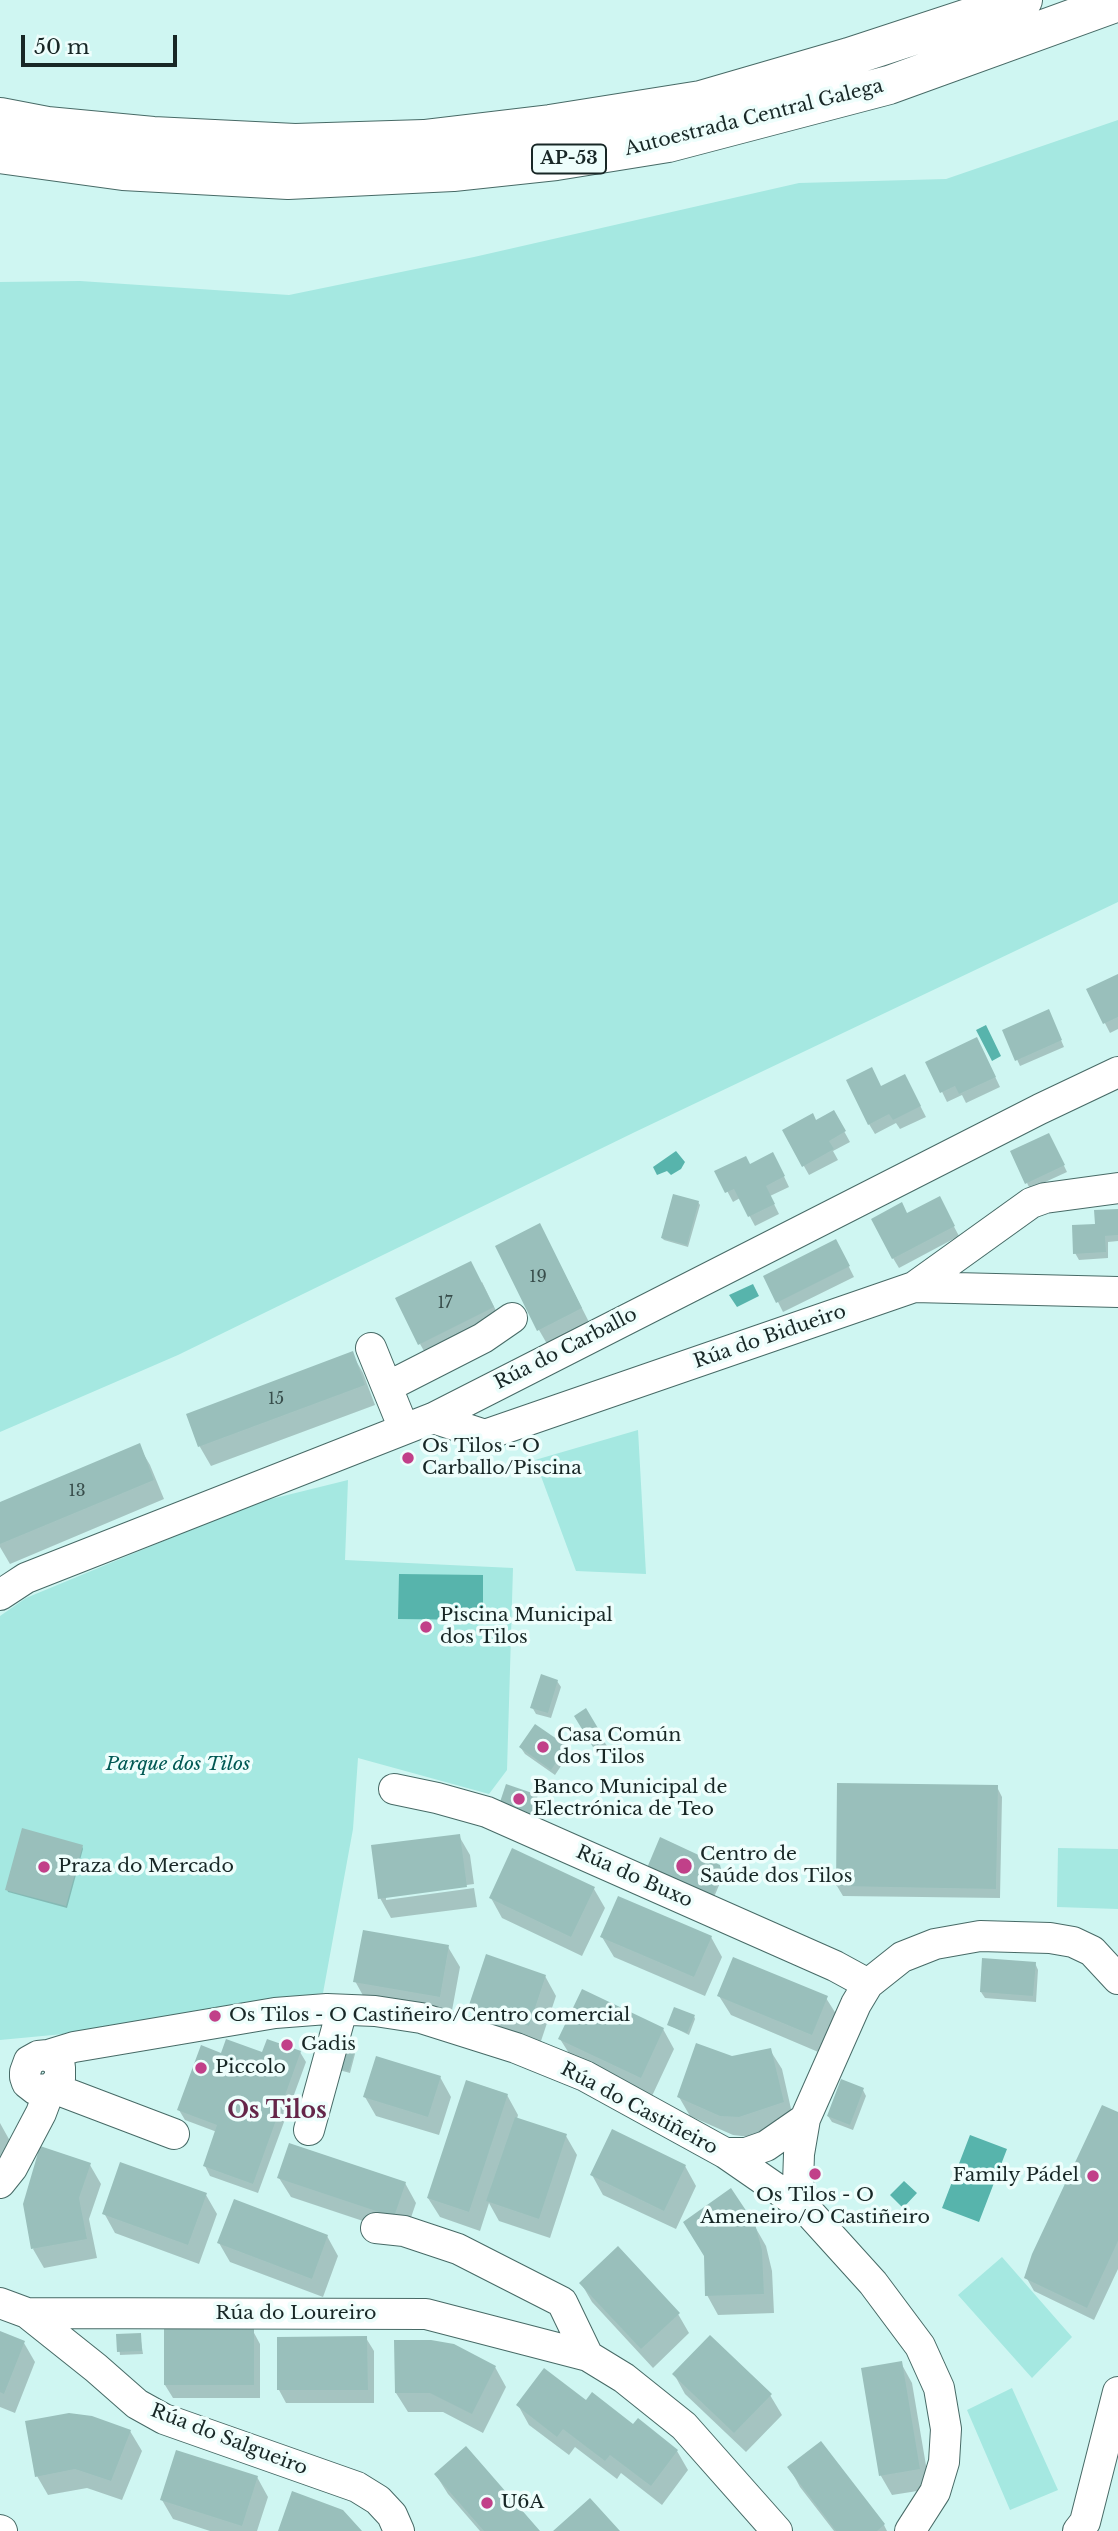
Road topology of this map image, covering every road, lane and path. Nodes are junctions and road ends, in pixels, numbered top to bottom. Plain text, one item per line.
1 (1023, 0) edge
2 (1118, 2) edge
3 (0, 117) edge
4 (0, 154) edge
5 (1118, 1072) edge
6 (1118, 1188) edge
7 (914, 1287) junction
8 (1118, 1292) edge
9 (512, 1318) dead end
10 (372, 1348) dead end
11 (387, 1387) junction
12 (433, 1418) junction
13 (404, 1429) junction
14 (0, 1595) edge
15 (394, 1789) dead end
16 (1118, 1979) edge
17 (868, 1984) junction
18 (342, 2010) junction
19 (25, 2061) edge
20 (51, 2089) junction
21 (805, 2119) junction
22 (309, 2130) dead end
23 (174, 2134) dead end
24 (725, 2153) junction
25 (0, 2183) edge
26 (806, 2209) junction
27 (376, 2228) dead end
28 (13, 2308) edge
29 (588, 2356) junction
30 (1118, 2392) edge
31 (399, 2531) edge
32 (777, 2531) edge
33 (910, 2531) edge
34 (1078, 2531) edge

1 - 3 highway, Autoestrada Central Galega / AP-53
2 - 4 highway, Autoestrada Central Galega / AP-53
5 - 12 street, Rúa do Carballo
6 - 7 street
7 - 8 street, Rúa do Bidueiro
7 - 12 street, Rúa do Bidueiro
9 - 11 street
10 - 11 street
11 - 13 street
12 - 13 street, Rúa do Carballo
13 - 14 street, Rúa do Carballo
15 - 17 street, Rúa do Buxo
16 - 17 street
17 - 21 street
18 - 19 street, Rúa do Castiñeiro
18 - 22 street
18 - 24 street, Rúa do Castiñeiro
19 - 20 street, Rúa do Castiñeiro
20 - 23 street
20 - 25 street
21 - 24 street
21 - 26 street
24 - 26 street, Rúa do Castiñeiro
26 - 33 street, Rúa do Castiñeiro
27 - 29 street
28 - 29 street, Rúa do Loureiro
28 - 31 street, Rúa do Salgueiro
29 - 32 street, Rúa do Loureiro
30 - 34 street

